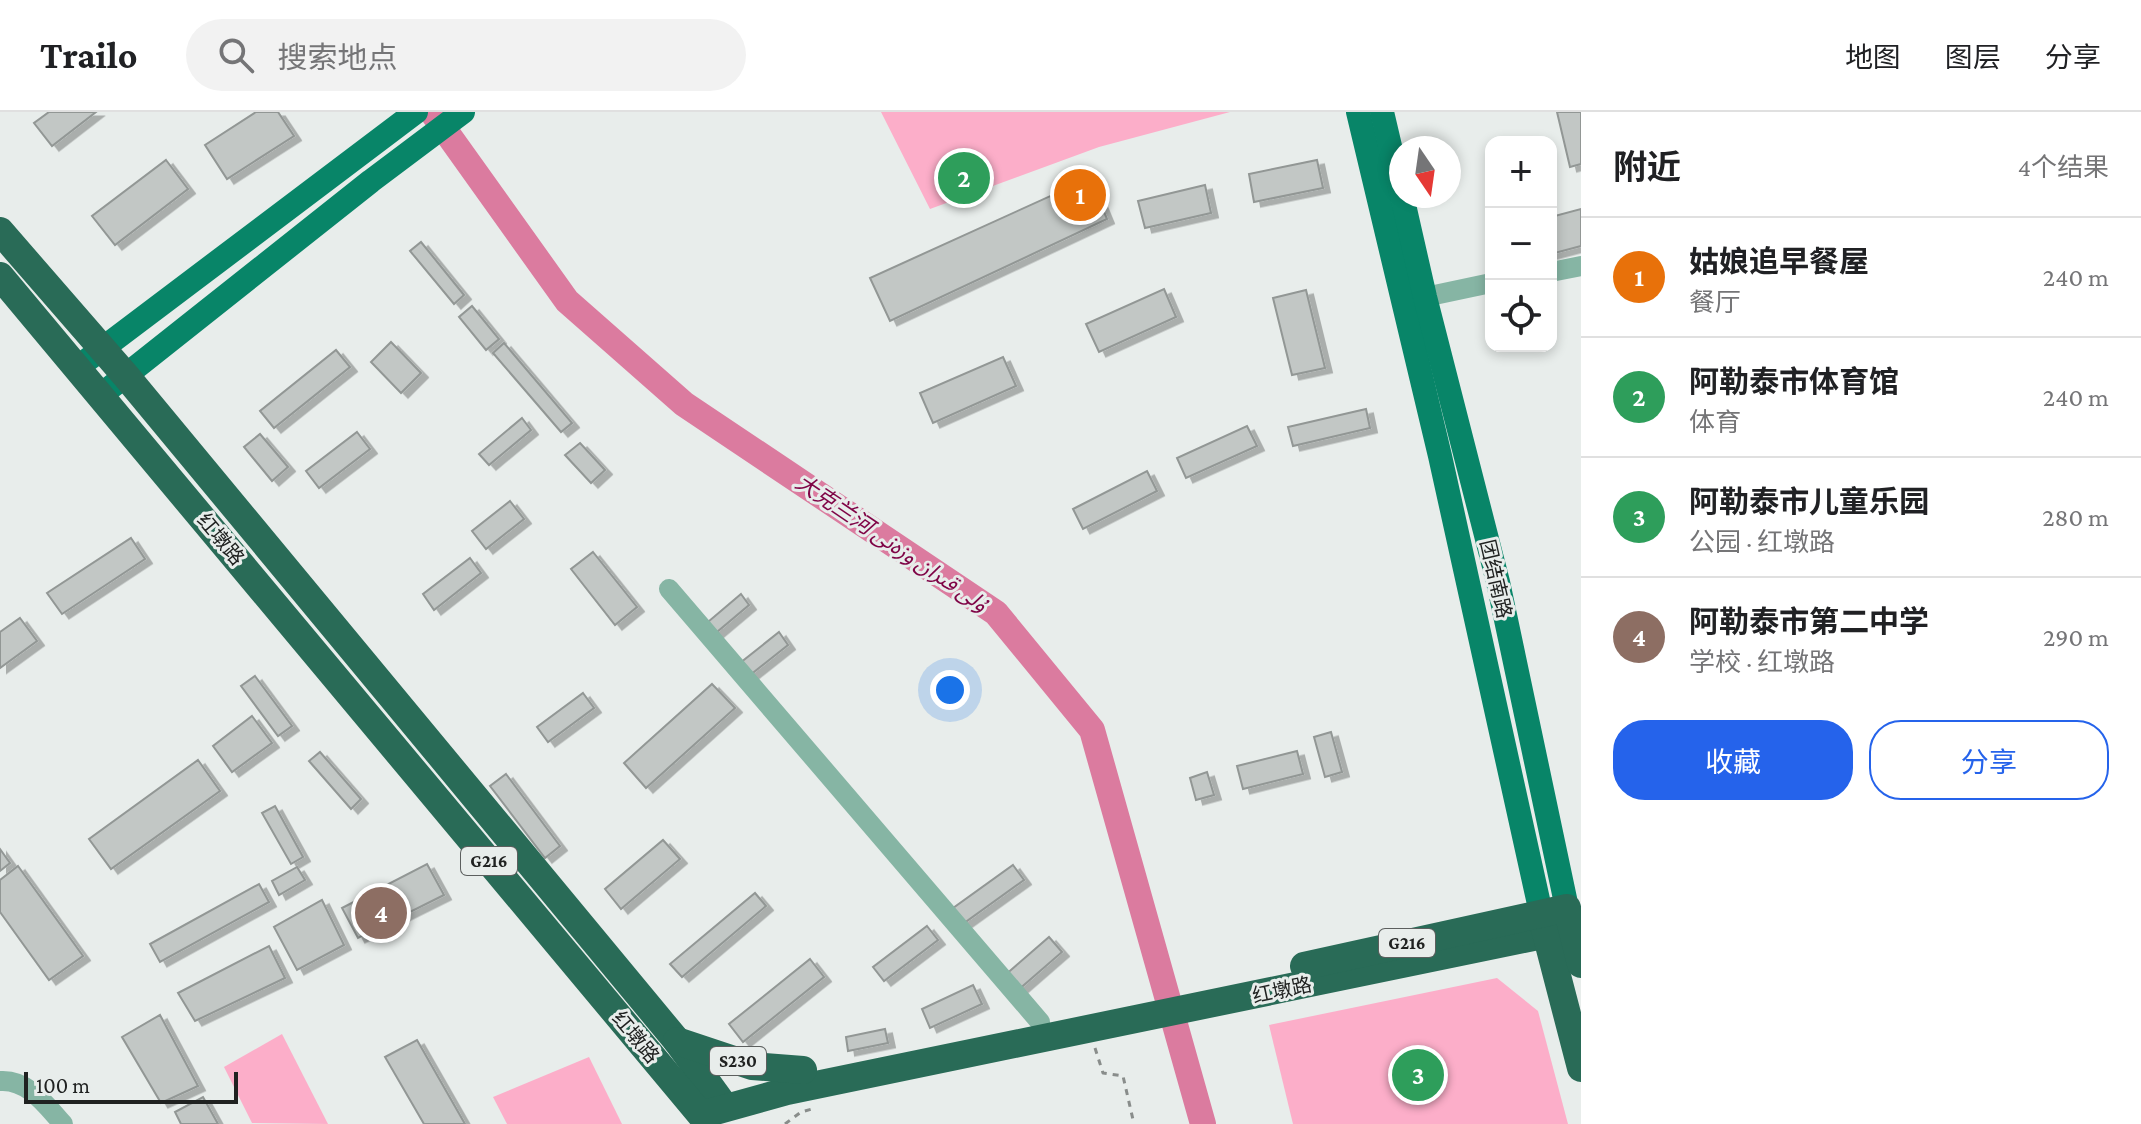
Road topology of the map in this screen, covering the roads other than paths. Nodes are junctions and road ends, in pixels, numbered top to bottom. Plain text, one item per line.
1 (416, 112) edge
2 (463, 112) edge
3 (1358, 112) edge
4 (1382, 112) edge
5 (1389, 143) edge
6 (1404, 208) edge
7 (0, 231) edge
8 (1581, 266) edge
9 (1557, 271) edge
10 (0, 276) edge
11 (1485, 284) edge
12 (1425, 297) junction
13 (102, 349) junction
14 (78, 367) junction
15 (126, 376) junction
16 (101, 395) junction
17 (669, 589) dead end
18 (1556, 921) junction
19 (1581, 964) edge
20 (1120, 1015) junction
21 (1040, 1022) junction
22 (677, 1041) junction
23 (1581, 1068) edge
24 (795, 1080) junction
25 (0, 1081) edge
26 (712, 1110) edge
27 (63, 1124) edge
28 (759, 1124) edge

1 - 13 main road
2 - 15 main road
3 - 18 main road
4 - 5 main road, 团结南路
6 - 12 main road, 团结南路
7 - 13 highway, 红墩路 / G216
8 - 9 street
10 - 14 highway, 红墩路 / G216
11 - 12 street
12 - 18 main road, 团结南路
13 - 14 main road
13 - 15 highway, 红墩路 / G216
14 - 16 highway, 红墩路 / G216
15 - 16 main road
15 - 22 highway, 红墩路 / G216
16 - 26 highway, 红墩路 / G216
17 - 21 street
18 - 19 highway, 团结南路
18 - 20 highway, 红墩路 / G216
18 - 23 highway, 团结南路
20 - 21 highway, 红墩路 / G216
20 - 24 highway, 红墩路 / G216
21 - 24 highway, 红墩路 / G216
22 - 24 highway, S230
22 - 26 highway, G216
24 - 26 highway, 红墩路 / G216
24 - 28 highway
25 - 27 street

